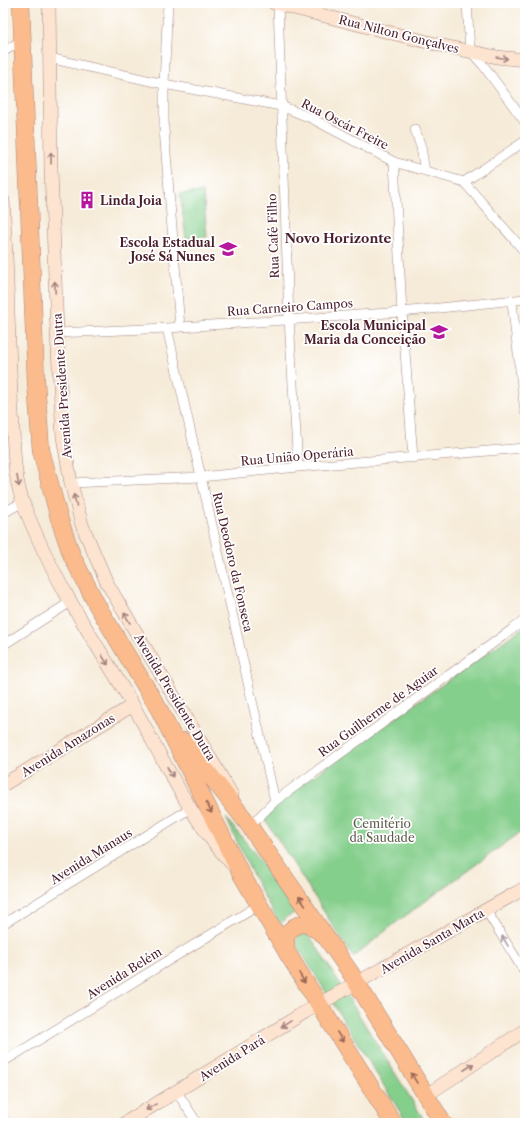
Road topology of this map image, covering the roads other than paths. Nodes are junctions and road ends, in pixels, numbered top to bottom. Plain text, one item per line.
1 (21, 3) edge
2 (49, 3) edge
3 (168, 3) edge
4 (467, 3) edge
5 (276, 4) edge
6 (22, 40) junction
7 (470, 51) junction
8 (3, 52) edge
9 (49, 58) junction
10 (525, 60) edge
11 (164, 84) junction
12 (281, 106) junction
13 (525, 122) edge
14 (415, 129) dead end
15 (525, 141) edge
16 (394, 162) junction
17 (425, 171) junction
18 (464, 182) junction
19 (3, 200) edge
20 (5, 252) edge
21 (525, 252) edge
22 (525, 299) edge
23 (512, 302) junction
24 (402, 312) junction
25 (289, 319) junction
26 (180, 327) junction
27 (167, 328) junction
28 (57, 333) junction
29 (6, 386) edge
30 (525, 412) edge
31 (525, 448) edge
32 (413, 458) junction
33 (298, 467) junction
34 (201, 477) junction
35 (71, 484) junction
36 (23, 502) junction
37 (3, 513) edge
38 (69, 603) junction
39 (525, 620) edge
40 (3, 645) edge
41 (133, 705) junction
42 (160, 711) junction
43 (3, 785) edge
44 (275, 801) junction
45 (191, 808) junction
46 (248, 824) junction
47 (240, 872) junction
48 (525, 888) edge
49 (259, 905) junction
50 (486, 910) junction
51 (3, 924) edge
52 (323, 934) junction
53 (286, 951) junction
54 (525, 973) edge
55 (357, 984) junction
56 (339, 994) joint
57 (319, 1004) junction
58 (525, 1030) edge
59 (3, 1062) edge
60 (177, 1092) junction
61 (425, 1096) junction
62 (3, 1119) edge
63 (5, 1123) edge
64 (125, 1123) edge
65 (197, 1123) edge
66 (393, 1123) edge
67 (443, 1123) edge

1 - 6 highway, Avenida Presidente Dutra
2 - 9 street, Avenida Presidente Dutra
3 - 11 street
4 - 7 street
5 - 7 street, Rua Nilton Gonçalves
5 - 12 street, Rua Café Filho
6 - 8 street
6 - 42 highway, Avenida Presidente Dutra
7 -> 10 street, Rua Nilton Gonçalves
7 - 13 street
9 - 11 street, Rua Oscár Freire
28 -> 9 street, Avenida Presidente Dutra
11 - 12 street, Rua Oscár Freire
11 - 26 street
12 - 16 street, Rua Oscár Freire
12 - 25 street, Rua Café Filho
14 - 17 street
15 - 18 street
16 - 17 street, Rua Oscár Freire
16 - 24 street
17 - 18 street, Rua Oscár Freire
18 - 21 street
19 - 20 street, Avenida Presidente Dutra
20 - 29 street, Avenida Presidente Dutra
22 - 23 street, Rua Carneiro Campos
23 - 24 street, Rua Carneiro Campos
23 - 30 street
24 - 25 street, Rua Carneiro Campos
24 - 32 street
25 - 26 street, Rua Carneiro Campos
25 - 33 street, Rua Café Filho
26 - 27 street, Rua Carneiro Campos
27 - 28 street, Rua Carneiro Campos
27 - 34 street, Rua Deodoro da Fonseca
28 - 35 street, Avenida Presidente Dutra
29 -> 36 street, Avenida Presidente Dutra
31 - 32 street, Rua União Operária
32 - 33 street, Rua União Operária
33 - 34 street, Rua União Operária
34 - 35 street, Rua União Operária
34 - 44 street, Rua Deodoro da Fonseca
46 -> 35 street, Avenida Presidente Dutra
36 - 37 street
36 - 38 street, Avenida Presidente Dutra
38 - 40 street
38 -> 41 street, Avenida Presidente Dutra
39 - 44 street, Rua Guilherme de Aguiar
41 - 43 street, Avenida Amazonas
41 -> 45 street, Avenida Presidente Dutra
42 - 46 highway, Avenida Presidente Dutra
42 -> 47 highway, Avenida Presidente Dutra
44 - 46 street, Rua Guilherme de Aguiar
45 - 47 street, Avenida Presidente Dutra
45 - 51 street, Avenida Manaus
52 -> 46 highway, Avenida Presidente Dutra
47 - 49 highway, Avenida Presidente Dutra
48 - 50 street, Avenida Santa Marta
49 - 53 highway, Avenida Presidente Dutra
49 - 59 street, Avenida Belém
54 -> 50 street
50 - 55 street, Avenida Santa Marta
52 - 53 highway
52 - 55 highway, Avenida Presidente Dutra
53 -> 57 highway, Avenida Presidente Dutra
55 - 56 street, Avenida Santa Marta
61 -> 55 highway
56 - 57 street, Avenida Pará
57 -> 60 street, Avenida Pará
57 -> 66 highway
61 -> 58 street
60 -> 64 street, Avenida Pará
60 - 65 street
61 - 67 highway
62 - 63 street

